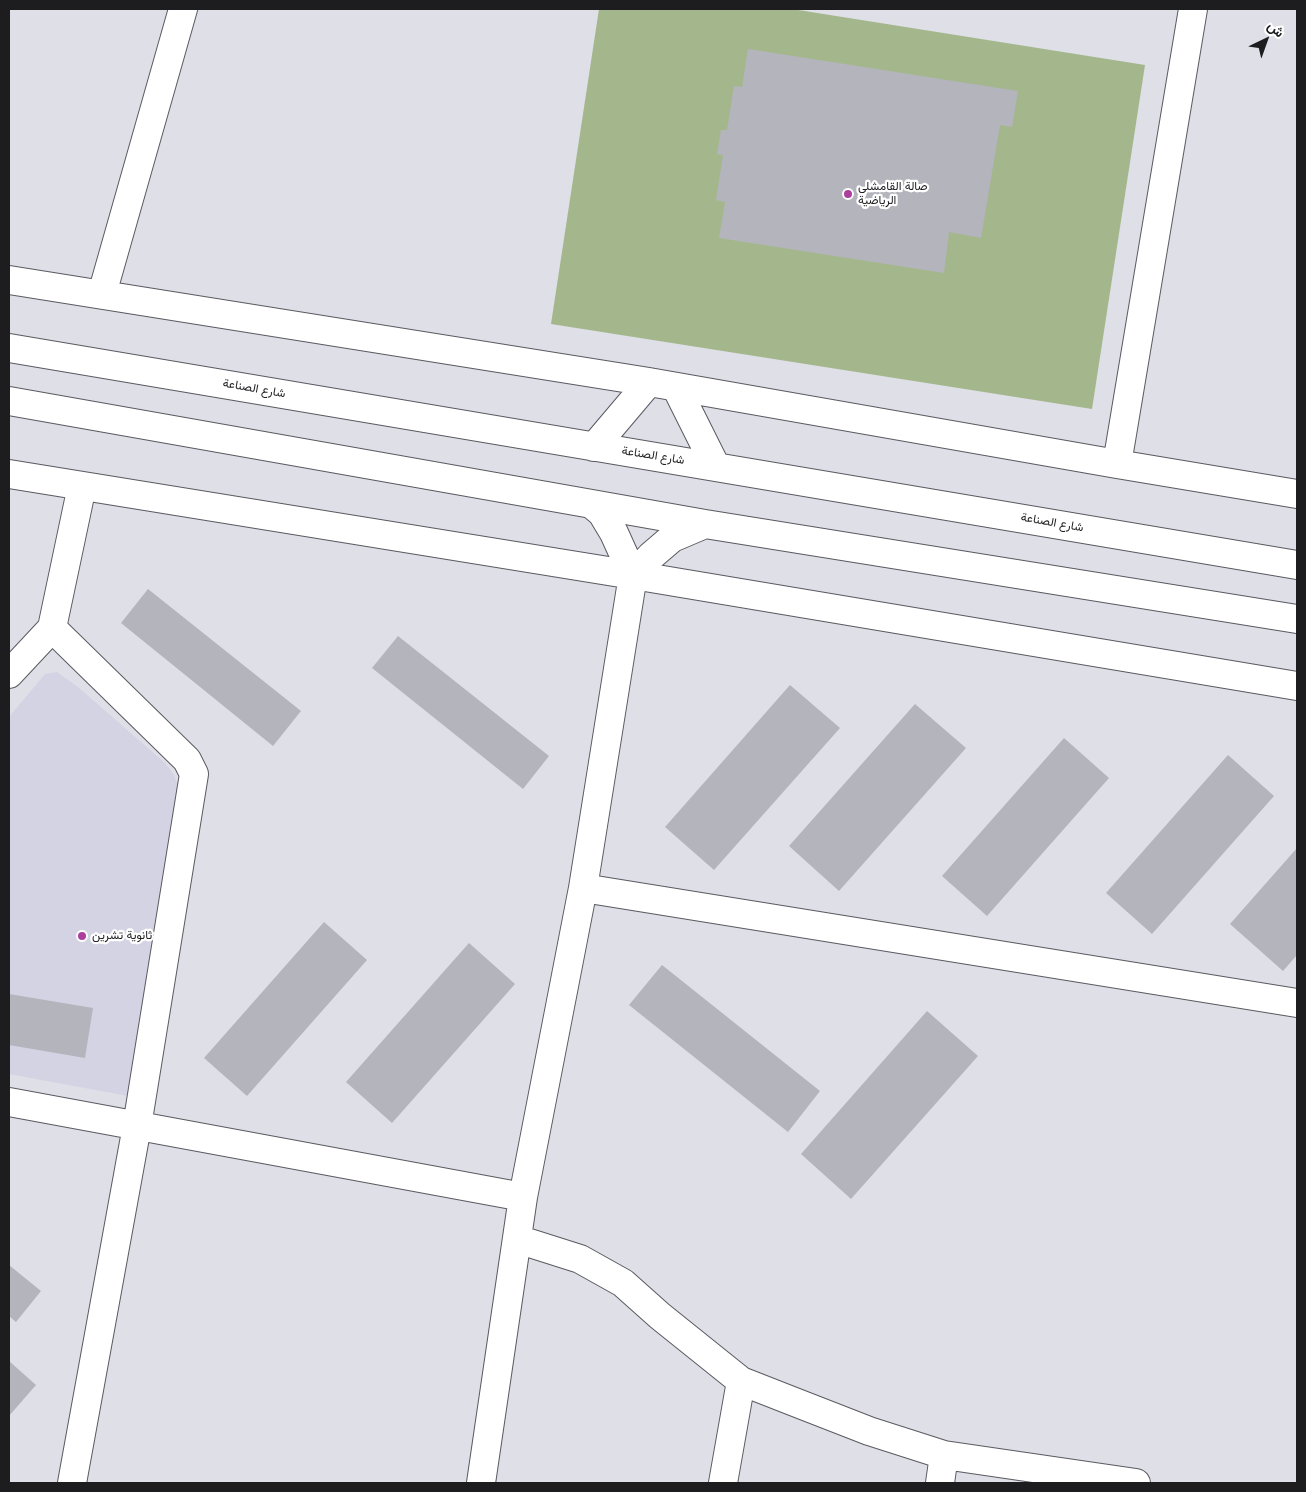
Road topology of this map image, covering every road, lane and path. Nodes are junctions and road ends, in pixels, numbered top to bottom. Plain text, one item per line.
1 (183, 9) edge
2 (1193, 9) edge
3 (9, 280) edge
4 (102, 294) junction
5 (9, 348) edge
6 (649, 382) junction
7 (676, 387) junction
8 (9, 402) edge
9 (594, 446) junction
10 (1117, 464) junction
11 (716, 467) junction
12 (9, 474) edge
13 (82, 486) junction
14 (1297, 494) edge
15 (591, 504) junction
16 (705, 524) junction
17 (1297, 564) edge
18 (633, 575) junction
19 (1297, 618) edge
20 (52, 628) junction
21 (9, 674) edge
22 (1297, 686) edge
23 (583, 888) junction
24 (1297, 1003) edge
25 (9, 1102) edge
26 (137, 1126) junction
27 (523, 1197) junction
28 (517, 1239) junction
29 (741, 1381) junction
30 (944, 1455) junction
31 (72, 1483) edge
32 (481, 1483) edge
33 (723, 1483) edge
34 (940, 1483) edge
35 (1136, 1483) edge

1 - 4 street
2 - 10 street
3 - 4 street
4 - 6 street
5 - 9 street, شارع الصناعة
6 - 7 street
6 - 9 street
7 - 10 street
7 - 11 street
8 - 15 street
9 - 11 street, شارع الصناعة
10 - 14 street
11 - 17 street, شارع الصناعة
12 - 13 street
13 - 18 street
13 - 20 street
15 - 16 street
15 - 18 street
16 - 18 street
16 - 19 street
18 - 22 street
18 - 23 street
20 - 21 street
20 - 26 street
23 - 24 street
23 - 27 street
25 - 26 street
26 - 27 street
26 - 31 street
27 - 28 street
28 - 29 street
28 - 32 street
29 - 30 street
29 - 33 street
30 - 34 street
30 - 35 street

